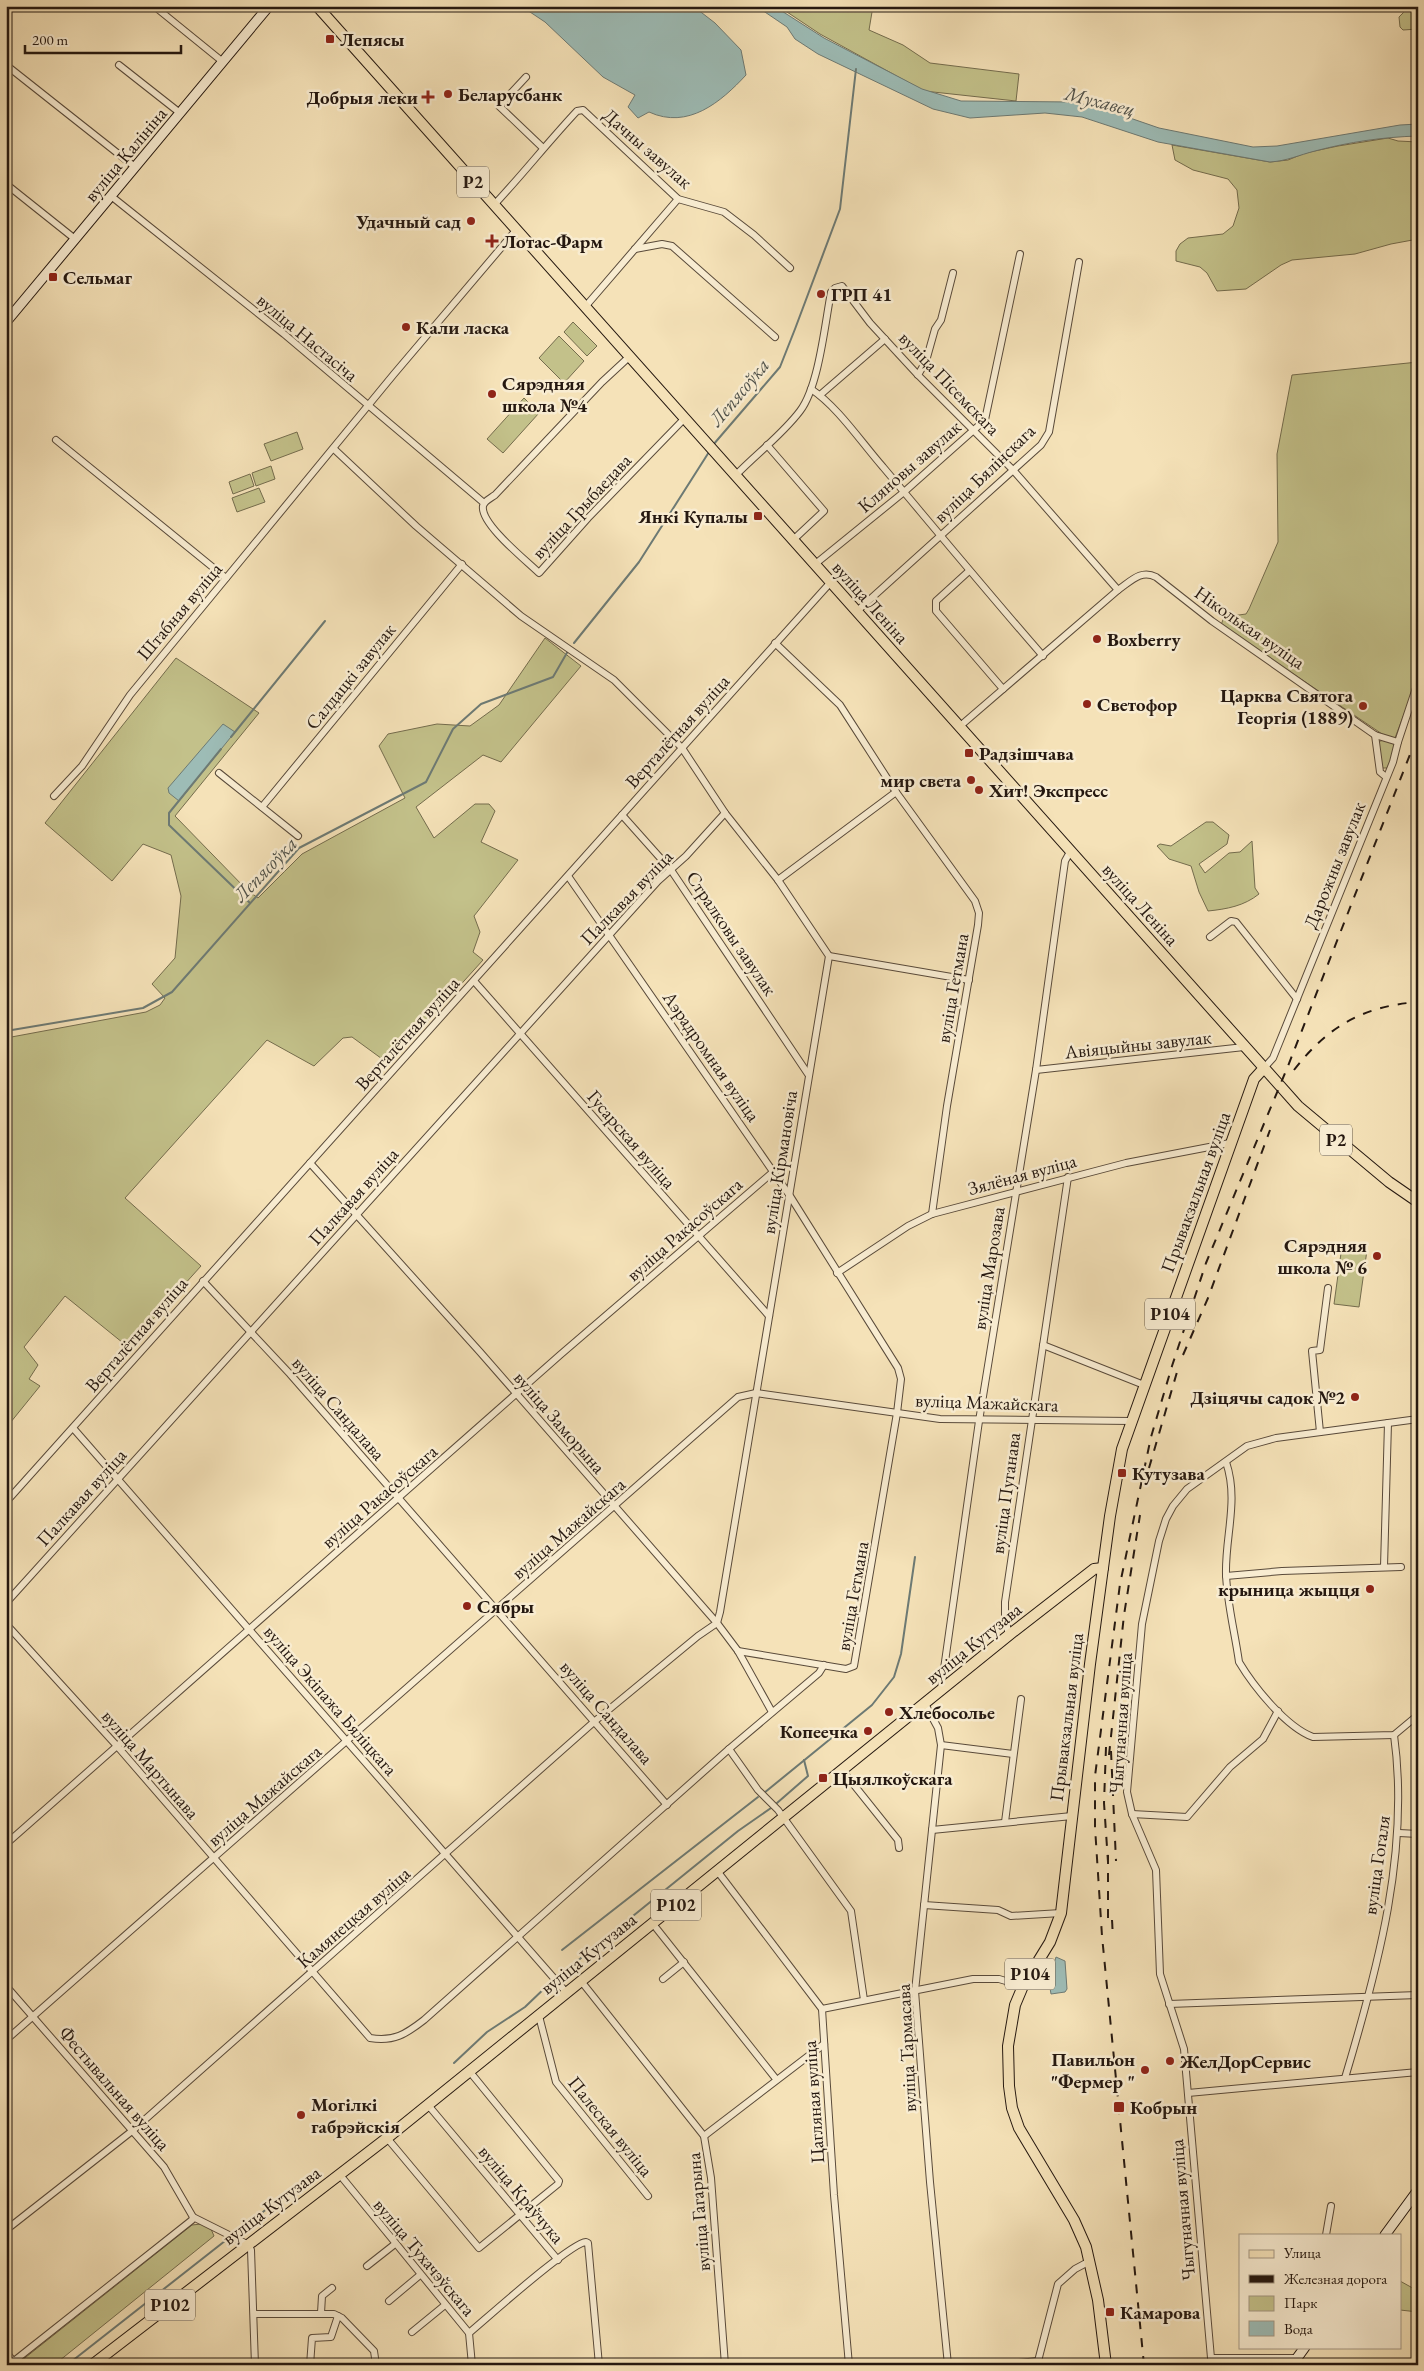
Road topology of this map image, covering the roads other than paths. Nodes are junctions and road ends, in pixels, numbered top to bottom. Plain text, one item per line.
1 (154, 6) edge
2 (269, 6) edge
3 (316, 6) edge
4 (223, 62) junction
5 (6, 65) edge
6 (119, 65) dead end
7 (526, 77) dead end
8 (180, 113) junction
9 (543, 148) junction
10 (135, 167) junction
11 (6, 184) edge
12 (111, 196) junction
13 (678, 199) junction
14 (494, 205) junction
15 (517, 229) junction
16 (75, 239) junction
17 (635, 249) junction
18 (1020, 254) dead end
19 (1079, 262) dead end
20 (790, 268) dead end
21 (953, 272) dead end
22 (584, 307) junction
23 (6, 322) edge
24 (775, 337) dead end
25 (885, 339) junction
26 (629, 357) junction
27 (918, 375) junction
28 (811, 389) junction
29 (820, 395) junction
30 (367, 406) junction
31 (684, 419) junction
32 (974, 429) junction
33 (56, 440) dead end
34 (767, 445) junction
35 (334, 449) junction
36 (1013, 470) junction
37 (735, 476) junction
38 (904, 492) junction
39 (484, 503) junction
40 (939, 537) junction
41 (792, 541) junction
42 (462, 564) junction
43 (814, 565) junction
44 (969, 571) junction
45 (226, 578) junction
46 (830, 583) junction
47 (1118, 590) junction
48 (856, 612) junction
49 (776, 643) junction
50 (1043, 656) junction
51 (1418, 682) edge
52 (1003, 689) junction
53 (959, 727) junction
54 (1375, 735) junction
55 (1398, 742) junction
56 (682, 748) junction
57 (219, 774) dead end
58 (1386, 777) junction
59 (896, 792) junction
60 (54, 796) dead end
61 (262, 807) junction
62 (725, 813) junction
63 (622, 815) junction
64 (298, 836) dead end
65 (1070, 852) junction
66 (671, 870) junction
67 (568, 876) junction
68 (778, 880) junction
69 (609, 935) junction
70 (1210, 937) dead end
71 (829, 956) junction
72 (969, 980) junction
73 (474, 981) junction
74 (1297, 999) junction
75 (521, 1034) junction
76 (1244, 1047) junction
77 (1264, 1068) junction
78 (1036, 1070) junction
79 (808, 1074) junction
80 (1230, 1143) junction
81 (310, 1163) junction
82 (773, 1172) junction
83 (1068, 1176) junction
84 (1015, 1190) junction
85 (790, 1196) junction
86 (1418, 1202) edge
87 (357, 1214) junction
88 (932, 1214) junction
89 (698, 1236) junction
90 (838, 1273) junction
91 (203, 1281) junction
92 (1328, 1288) dead end
93 (769, 1316) junction
94 (250, 1331) junction
95 (1043, 1345) junction
96 (1144, 1385) junction
97 (756, 1393) junction
98 (517, 1395) junction
99 (897, 1413) junction
100 (1418, 1419) edge
101 (979, 1420) junction
102 (1031, 1420) junction
103 (1132, 1421) junction
104 (1388, 1423) junction
105 (73, 1428) junction
106 (1320, 1432) junction
107 (1226, 1462) junction
108 (118, 1479) junction
109 (399, 1498) junction
110 (6, 1502) edge
111 (615, 1508) junction
112 (1384, 1567) junction
113 (1401, 1567) dead end
114 (1103, 1568) junction
115 (1226, 1576) junction
116 (6, 1603) edge
117 (498, 1610) junction
118 (717, 1623) junction
119 (6, 1624) edge
120 (250, 1630) junction
121 (1009, 1635) junction
122 (738, 1651) junction
123 (824, 1665) junction
124 (942, 1690) junction
125 (1021, 1700) dead end
126 (925, 1704) junction
127 (1278, 1711) junction
128 (772, 1712) junction
129 (1418, 1715) edge
130 (595, 1721) junction
131 (1394, 1735) junction
132 (348, 1742) junction
133 (941, 1745) junction
134 (117, 1746) junction
135 (729, 1749) junction
136 (1013, 1754) junction
137 (842, 1770) junction
138 (667, 1805) junction
139 (1132, 1814) junction
140 (1072, 1816) junction
141 (783, 1819) junction
142 (1005, 1822) junction
143 (932, 1830) junction
144 (1399, 1833) junction
145 (1418, 1834) edge
146 (6, 1844) edge
147 (899, 1848) dead end
148 (447, 1854) junction
149 (213, 1859) junction
150 (718, 1872) junction
151 (924, 1905) junction
152 (1060, 1913) junction
153 (653, 1924) junction
154 (518, 1936) junction
155 (684, 1962) junction
156 (313, 1973) junction
157 (663, 1979) dead end
158 (581, 1981) junction
159 (6, 1986) edge
160 (1023, 1986) junction
161 (915, 1991) junction
162 (566, 1992) junction
163 (1418, 1996) edge
164 (1368, 1998) junction
165 (864, 2000) junction
166 (1170, 2004) junction
167 (822, 2009) junction
168 (539, 2016) junction
169 (34, 2018) junction
170 (6, 2040) edge
171 (824, 2044) junction
172 (470, 2072) junction
173 (1418, 2072) edge
174 (1345, 2078) junction
175 (776, 2080) junction
176 (1188, 2093) junction
177 (428, 2105) junction
178 (132, 2131) junction
179 (704, 2136) junction
180 (387, 2138) junction
181 (340, 2175) junction
182 (1418, 2190) edge
183 (648, 2196) dead end
184 (1331, 2206) dead end
185 (519, 2215) junction
186 (192, 2218) junction
187 (6, 2230) edge
188 (1326, 2234) edge
189 (1386, 2234) edge
190 (395, 2244) junction
191 (248, 2245) junction
192 (558, 2260) junction
193 (1090, 2260) junction
194 (367, 2266) dead end
195 (420, 2275) junction
196 (332, 2288) dead end
197 (389, 2301) dead end
198 (445, 2305) junction
199 (321, 2313) junction
200 (254, 2314) junction
201 (338, 2316) junction
202 (412, 2332) dead end
203 (469, 2333) junction
204 (1303, 2348) edge
205 (6, 2352) edge
206 (1295, 2361) edge
207 (11, 2363) edge
208 (1038, 2363) edge
209 (94, 2364) edge
210 (472, 2364) edge
211 (255, 2365) edge
212 (310, 2365) edge
213 (376, 2365) edge
214 (451, 2365) edge
215 (599, 2365) edge
216 (725, 2365) edge
217 (849, 2365) edge
218 (948, 2365) edge
219 (998, 2365) edge
220 (1106, 2365) edge

1 - 4 street
2 - 4 street, вуліца Калініна
3 - 14 main road, вуліца Леніна / Р2
4 - 8 street, вуліца Калініна
5 - 10 street
6 - 8 street
7 - 9 street
8 - 10 street, вуліца Калініна
9 - 13 street, Дачны завулак
9 - 14 street, Дачны завулак
10 - 12 street, вуліца Калініна
11 - 16 street
12 - 16 street, вуліца Калініна
12 - 30 street, вуліца Настасіча
13 - 17 street
13 - 20 street, Дачны завулак
14 - 15 main road, вуліца Леніна / Р2
15 - 22 main road, вуліца Леніна / Р2
15 - 30 street, Штабная вуліца
16 - 23 street, вуліца Калініна
17 - 22 street
17 - 24 street
18 - 32 street, Кляновы завулак
19 - 36 street, вуліца Бялінскага
21 - 27 street
22 - 26 main road, вуліца Леніна / Р2
25 - 27 street, вуліца Пісемскага
25 - 28 street, вуліца Пісемскага
25 - 29 street
26 - 31 main road, вуліца Леніна / Р2
26 - 39 street
27 - 32 street, вуліца Пісемскага
28 - 29 street
28 - 34 street
29 - 38 street
30 - 35 street, Штабная вуліца
30 - 39 street, вуліца Настасіча
31 - 37 main road, вуліца Леніна / Р2
31 - 39 street, вуліца Грыбаедава
32 - 36 street, вуліца Пісемскага
32 - 38 street, Кляновы завулак
33 - 45 street
34 - 37 street
34 - 41 street
35 - 42 street
35 - 45 street, Штабная вуліца
36 - 40 street, вуліца Бялінскага
36 - 47 street, вуліца Пісемскага
37 - 41 main road, вуліца Леніна / Р2
38 - 40 street
38 - 43 street, Кляновы завулак
40 - 44 street
40 - 48 street, вуліца Бялінскага
41 - 43 main road, вуліца Леніна / Р2
42 - 56 street
42 - 61 street, Салдацкі завулак
43 - 46 main road, вуліца Леніна / Р2
44 - 50 street
44 - 52 street
45 - 60 street, Штабная вуліца
46 - 48 main road, вуліца Леніна / Р2
46 - 49 street, Верталётная вуліца
47 - 50 street, Ніколькая вуліца
47 - 54 street, Ніколькая вуліца
48 - 53 main road, вуліца Леніна / Р2
49 - 56 street, Верталётная вуліца
49 - 59 street, вуліца Гетмана
50 - 52 street, Ніколькая вуліца
51 - 55 street, Дарожны завулак
52 - 53 street, Ніколькая вуліца
53 - 65 main road, вуліца Леніна / Р2
54 - 55 street, Ніколькая вуліца
54 - 58 street
55 - 58 street, Дарожны завулак
56 - 62 street
56 - 63 street, Верталётная вуліца
57 - 61 street
58 - 74 street, Дарожны завулак
59 - 68 street
59 - 72 street, вуліца Гетмана
61 - 64 street
62 - 66 street, Палкавая вуліца
62 - 68 street
63 - 66 street, Стралковы завулак
63 - 67 street, Верталётная вуліца
65 - 76 main road, вуліца Леніна / Р2
65 - 78 street, вуліца Марозава
66 - 69 street, Палкавая вуліца
66 - 79 street, Стралковы завулак
67 - 69 street, Аэрадромная вуліца
67 - 73 street, Верталётная вуліца
68 - 71 street
69 - 75 street, Палкавая вуліца
69 - 82 street, Аэрадромная вуліца
70 - 74 street
71 - 72 street
71 - 79 street, вуліца Кірмановіча
72 - 88 street, вуліца Гетмана
73 - 75 street, Гусарская вуліца
73 - 81 street, Верталётная вуліца
74 - 77 street, Дарожны завулак
75 - 87 street, Палкавая вуліца
75 - 89 street, Гусарская вуліца
76 - 77 main road, вуліца Леніна / Р2
76 - 78 street, Авіяцыйны завулак
77 - 80 main road, Прывакзальная вуліца / Р104
77 - 86 main road, вуліца Леніна / Р2
78 - 84 street, вуліца Марозава
79 - 85 street, вуліца Кірмановіча
80 - 83 street, Зялёная вуліца
80 - 96 main road, Прывакзальная вуліца / Р104
81 - 87 street, вуліца Заморына
81 - 91 street, Верталётная вуліца
82 - 85 street, Аэрадромная вуліца
82 - 89 street, вуліца Ракасоўскага
83 - 84 street, Зялёная вуліца
83 - 95 street, вуліца Пуганава
84 - 88 street, Зялёная вуліца
84 - 101 street, вуліца Марозава
85 - 90 street, Аэрадромная вуліца
85 - 93 street, вуліца Кірмановіча
87 - 94 street, Палкавая вуліца
87 - 98 street, вуліца Заморына
88 - 90 street, Зялёная вуліца
89 - 93 street, Гусарская вуліца
89 - 98 street, вуліца Ракасоўскага
90 - 99 street, Аэрадромная вуліца
91 - 94 street, вуліца Сандалава
91 - 105 street, Верталётная вуліца
92 - 106 street
93 - 97 street, вуліца Кірмановіча
94 - 108 street, Палкавая вуліца
94 - 109 street, вуліца Сандалава
95 - 96 street
95 - 102 street, вуліца Пуганава
96 - 103 main road, Прывакзальная вуліца / Р104
97 - 99 street, вуліца Мажайскага
97 - 111 street, вуліца Мажайскага
97 - 118 street, вуліца Кірмановіча
98 - 109 street, вуліца Ракасоўскага
98 - 111 street, вуліца Заморына
99 - 101 street, вуліца Мажайскага
99 - 123 street, вуліца Гетмана
100 - 104 street, Чыгуначная вуліца
101 - 102 street, вуліца Мажайскага
101 - 124 street, вуліца Марозава
102 - 103 street, вуліца Мажайскага
102 - 121 street, вуліца Пуганава
103 - 114 main road, Прывакзальная вуліца / Р104
104 - 106 street, Чыгуначная вуліца
104 - 112 street
105 - 108 street, вуліца Экіпажа Бяліцкага
105 - 110 street, Верталётная вуліца
106 - 107 street, Чыгуначная вуліца
107 - 115 street
107 - 139 street, Чыгуначная вуліца
108 - 116 street, Палкавая вуліца
108 - 120 street, вуліца Экіпажа Бяліцкага
109 - 117 street, вуліца Сандалава
109 - 120 street, вуліца Ракасоўскага
111 - 117 street, вуліца Мажайскага
111 - 118 street, вуліца Заморына
112 - 113 street
112 - 115 street
114 - 121 main road, вуліца Кутузава / Р102
114 - 140 main road, Прывакзальная вуліца / Р104
115 - 127 street
117 - 130 street, вуліца Сандалава
117 - 132 street, вуліца Мажайскага
118 - 122 street, вуліца Заморына
118 - 130 street, Камянецкая вуліца
119 - 134 street, вуліца Мартынава
120 - 132 street, вуліца Экіпажа Бяліцкага
120 - 134 street, вуліца Ракасоўскага
121 - 124 main road, вуліца Кутузава / Р102
122 - 123 street, вуліца Гетмана
122 - 128 street, вуліца Заморына
123 - 128 street
124 - 126 main road, вуліца Кутузава / Р102
125 - 136 street
126 - 133 street, вуліца Тармасава
126 - 137 main road, вуліца Кутузава / Р102
127 - 131 street
127 - 139 street
128 - 135 street
129 - 131 street
130 - 138 street, вуліца Сандалава
130 - 148 street, Камянецкая вуліца
131 - 144 street, вуліца Гогаля
132 - 148 street, вуліца Экіпажа Бяліцкага
132 - 149 street, вуліца Мажайскага
133 - 136 street
133 - 143 street, вуліца Тармасава
134 - 146 street, вуліца Ракасоўскага
134 - 149 street, вуліца Мартынава
135 - 138 street
135 - 141 street
136 - 142 street
137 - 141 main road, вуліца Кутузава / Р102
137 - 147 street
138 - 154 street
139 - 166 street, Чыгуначная вуліца
140 - 142 street
140 - 152 main road, Прывакзальная вуліца / Р104
141 - 150 main road, вуліца Кутузава / Р102
141 - 165 street
142 - 143 street
143 - 151 street, вуліца Тармасава
144 - 145 street
144 - 164 street, вуліца Гогаля
148 - 154 street, вуліца Экіпажа Бяліцкага
148 - 156 street, Камянецкая вуліца
149 - 156 street, вуліца Мартынава
149 - 169 street, вуліца Мажайскага
150 - 153 main road, вуліца Кутузава / Р102
150 - 167 street
151 - 152 street
151 - 161 street, вуліца Тармасава
152 - 160 main road, Прывакзальная вуліца / Р104
153 - 155 street
153 - 158 main road, вуліца Кутузава / Р102
154 - 156 street, вуліца Мартынава
154 - 162 street, вуліца Экіпажа Бяліцкага
155 - 157 street
155 - 175 street
156 - 178 street, Камянецкая вуліца
158 - 162 main road, вуліца Кутузава / Р102
158 - 179 street, вуліца Гагарына
159 - 169 street, Фестывальная вуліца
160 - 161 street
160 - 193 main road, Прывакзальная вуліца / Р104
161 - 165 street
161 - 218 street, вуліца Тармасава
162 - 168 main road, вуліца Кутузава / Р102
163 - 164 street
164 - 166 street
164 - 174 street, вуліца Гогаля
165 - 167 street
166 - 176 street, Чыгуначная вуліца
167 - 171 street, Цагляная вуліца
168 - 172 main road, вуліца Кутузава / Р102
168 - 183 street, Палеская вуліца
169 - 170 street, вуліца Мажайскага
169 - 178 street, Фестывальная вуліца
171 - 175 street
171 - 217 street, Цагляная вуліца
172 - 177 main road, вуліца Кутузава / Р102
172 - 185 street
173 - 174 street
174 - 176 street
175 - 179 street
176 - 206 street, Чыгуначная вуліца
177 - 180 main road, вуліца Кутузава / Р102
177 - 185 street, вуліца Краўчука
178 - 186 street, Фестывальная вуліца
178 - 187 street, Камянецкая вуліца
179 - 216 street, вуліца Гагарына
180 - 181 main road, вуліца Кутузава / Р102
180 - 185 street
181 - 190 street, вуліца Тухачэўскага
181 - 191 main road, вуліца Кутузава / Р102
182 - 189 street
184 - 188 street
185 - 192 street, вуліца Краўчука
186 - 191 street
186 - 207 street, вуліца Кутузава
190 - 194 street
190 - 195 street, вуліца Тухачэўскага
191 - 200 street
191 - 209 main road, вуліца Кутузава / Р102
192 - 203 street, вуліца Краўчука
192 - 215 street
193 - 208 street
193 - 220 main road, Прывакзальная вуліца / Р104
195 - 197 street
195 - 198 street, вуліца Тухачэўскага
196 - 199 street
198 - 202 street
198 - 203 street, вуліца Тухачэўскага
199 - 200 street
199 - 201 street
200 - 211 street
201 - 212 street
201 - 213 street
203 - 210 street, вуліца Тухачэўскага
204 - 206 street
205 - 207 street
208 - 219 street
210 - 214 street

